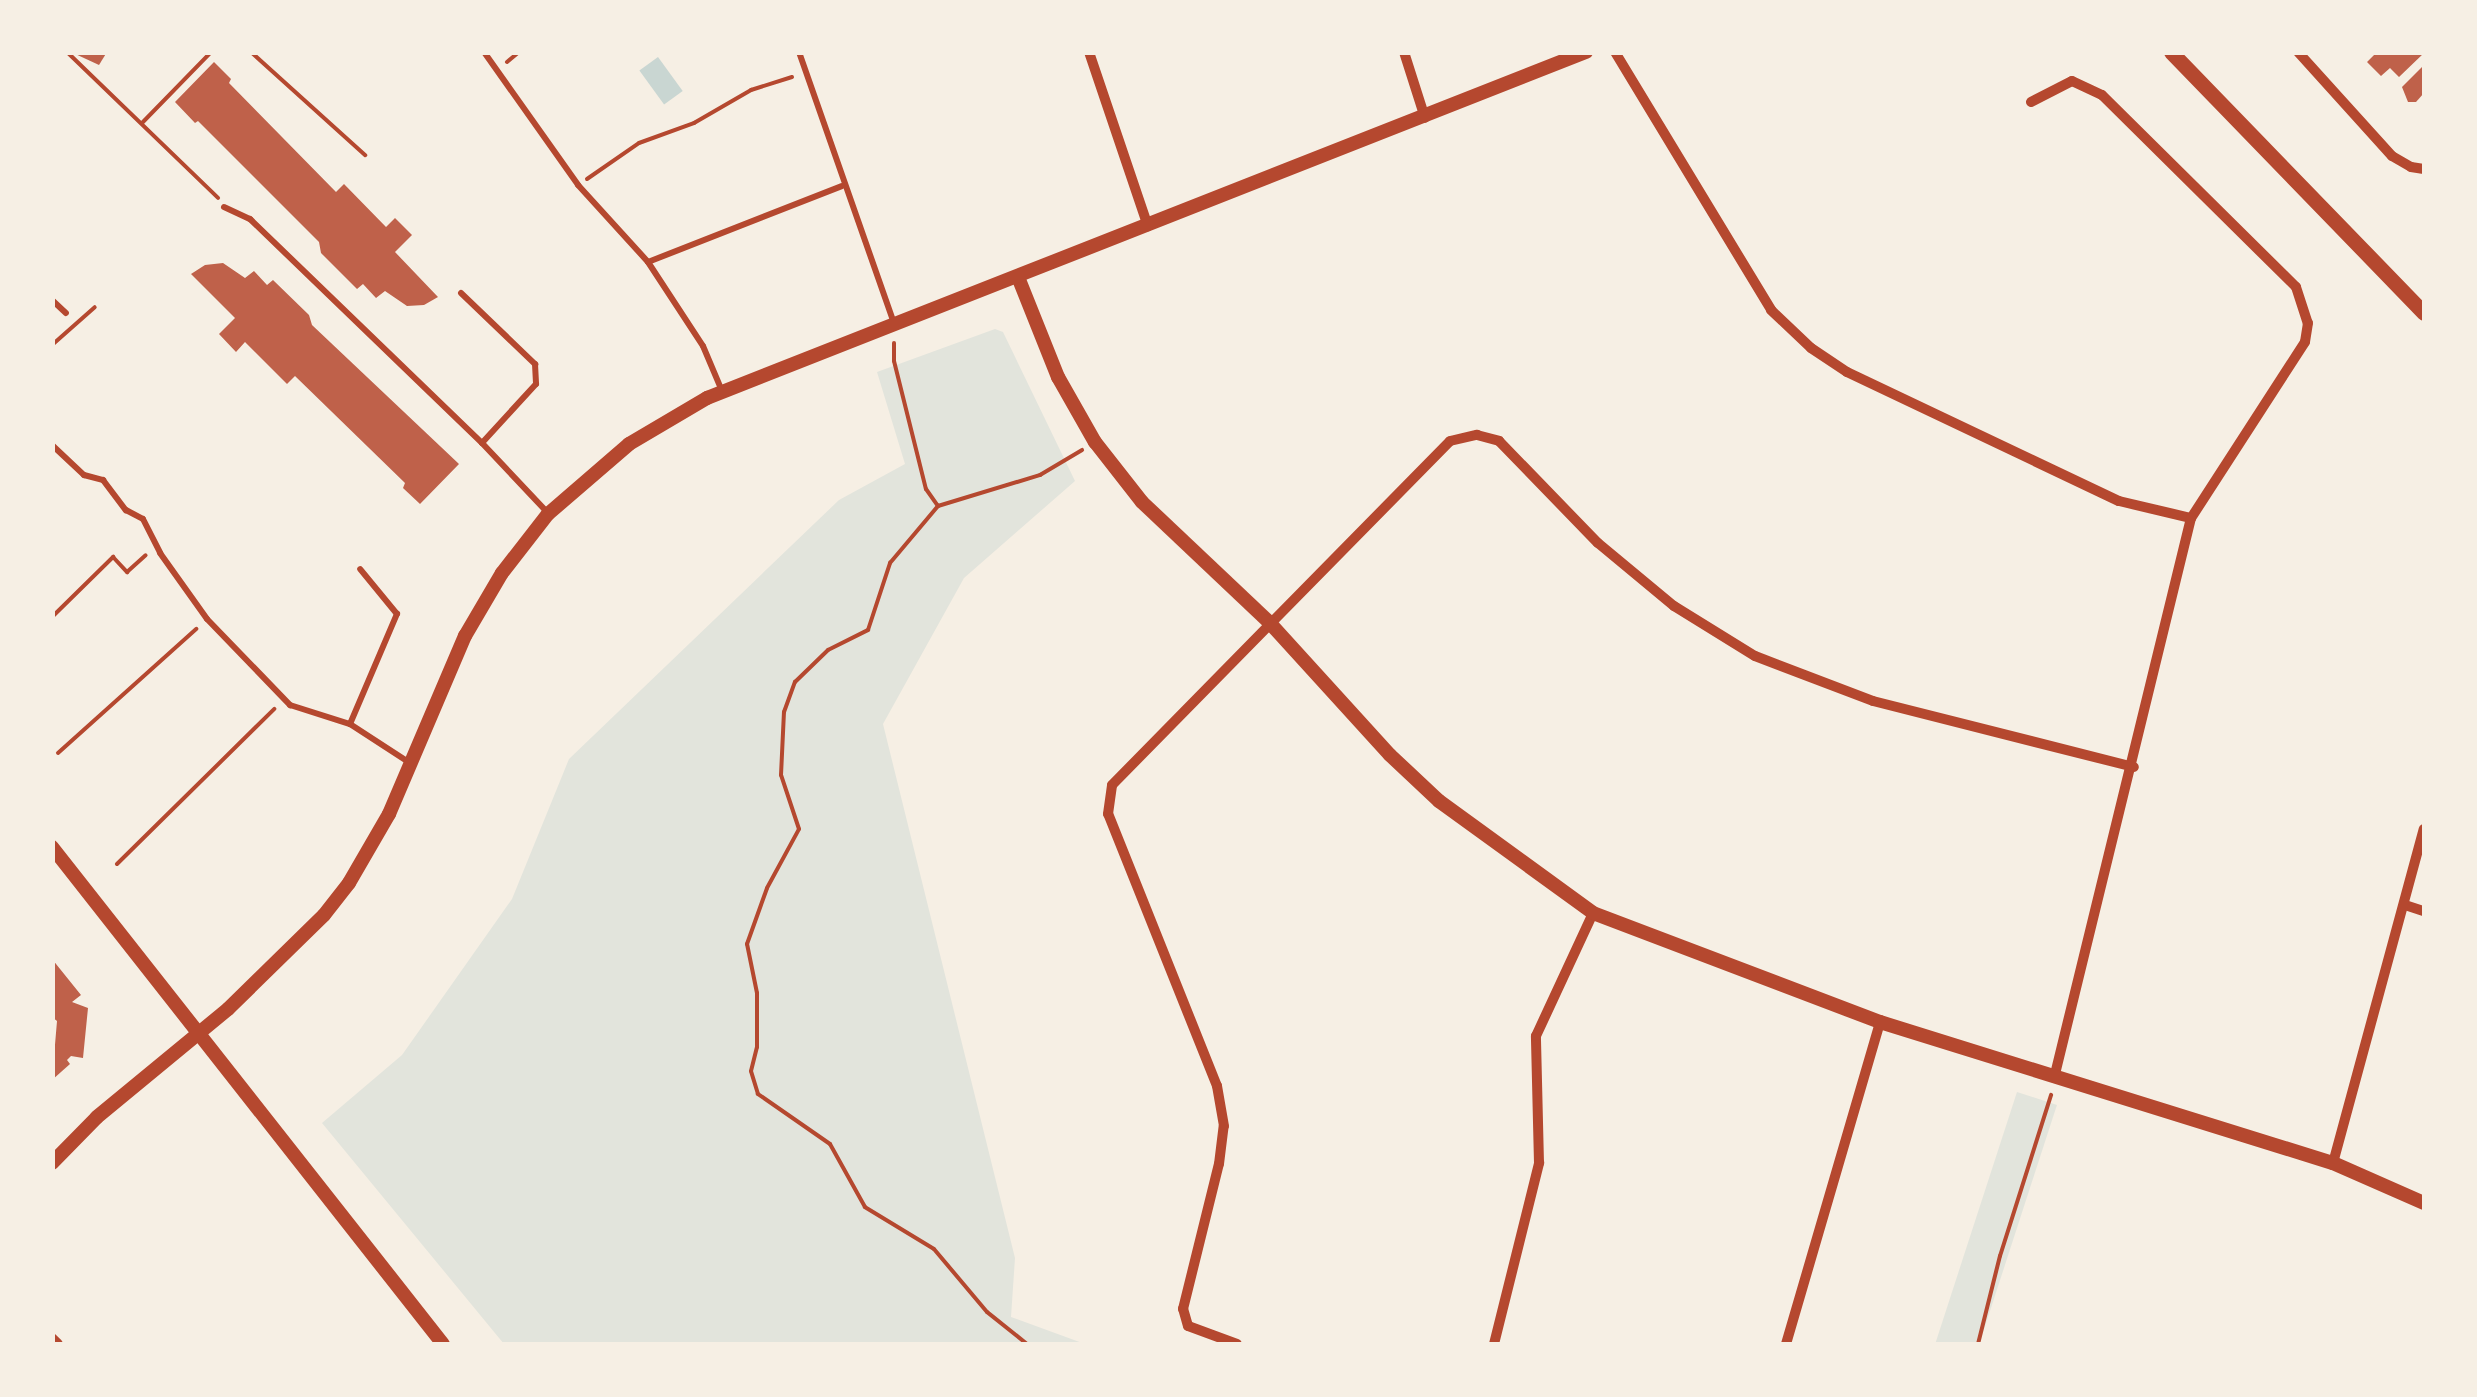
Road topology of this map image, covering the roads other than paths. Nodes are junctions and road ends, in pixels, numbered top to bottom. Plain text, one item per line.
1 (484, 52) edge
2 (799, 52) edge
3 (1090, 52) edge
4 (1404, 52) edge
5 (1586, 52) edge
6 (1615, 52) edge
7 (2172, 52) edge
8 (2298, 52) edge
9 (2031, 102) dead end
10 (1426, 118) junction
11 (2424, 169) edge
12 (842, 186) junction
13 (224, 207) road end
14 (1148, 226) junction
15 (648, 262) junction
16 (1018, 276) junction
17 (461, 293) dead end
18 (52, 300) edge
19 (66, 312) dead end
20 (2424, 313) edge
21 (894, 325) junction
22 (722, 392) junction
23 (482, 443) junction
24 (52, 445) edge
25 (548, 514) junction
26 (2191, 518) junction
27 (360, 569) dead end
28 (1268, 621) junction
29 (350, 724) junction
30 (411, 764) junction
31 (2134, 767) junction
32 (2424, 829) edge
33 (52, 847) edge
34 (2404, 905) junction
35 (2424, 911) edge
36 (1593, 913) junction
37 (1880, 1022) junction
38 (198, 1037) junction
39 (2056, 1074) junction
40 (2333, 1162) junction
41 (52, 1163) edge
42 (2424, 1203) edge
43 (52, 1338) edge
44 (58, 1344) edge
45 (443, 1344) edge
46 (1236, 1344) edge
47 (1494, 1344) edge
48 (1786, 1344) edge

1 - 15 lane
2 - 12 lane
3 - 14 street
4 - 10 street
5 - 10 street
6 - 26 street
7 - 20 main road
8 - 11 street
9 - 26 street
10 - 14 street
12 - 15 lane
12 - 21 lane
13 - 23 lane
14 - 16 street
15 - 22 lane
16 - 21 street
16 - 28 street
17 - 23 lane
18 - 19 lane
21 - 22 street
22 - 25 street
23 - 25 lane
24 - 29 lane
25 - 30 street
26 - 31 street
27 - 29 lane
28 - 31 street
28 - 36 street
28 - 46 street
29 - 30 lane
30 - 38 street
31 - 39 street
32 - 34 street
33 - 38 street
34 - 35 street
34 - 40 street
36 - 37 street
36 - 47 street
37 - 39 street
37 - 48 street
38 - 41 street
38 - 45 street
39 - 40 street
40 - 42 street
43 - 44 street

